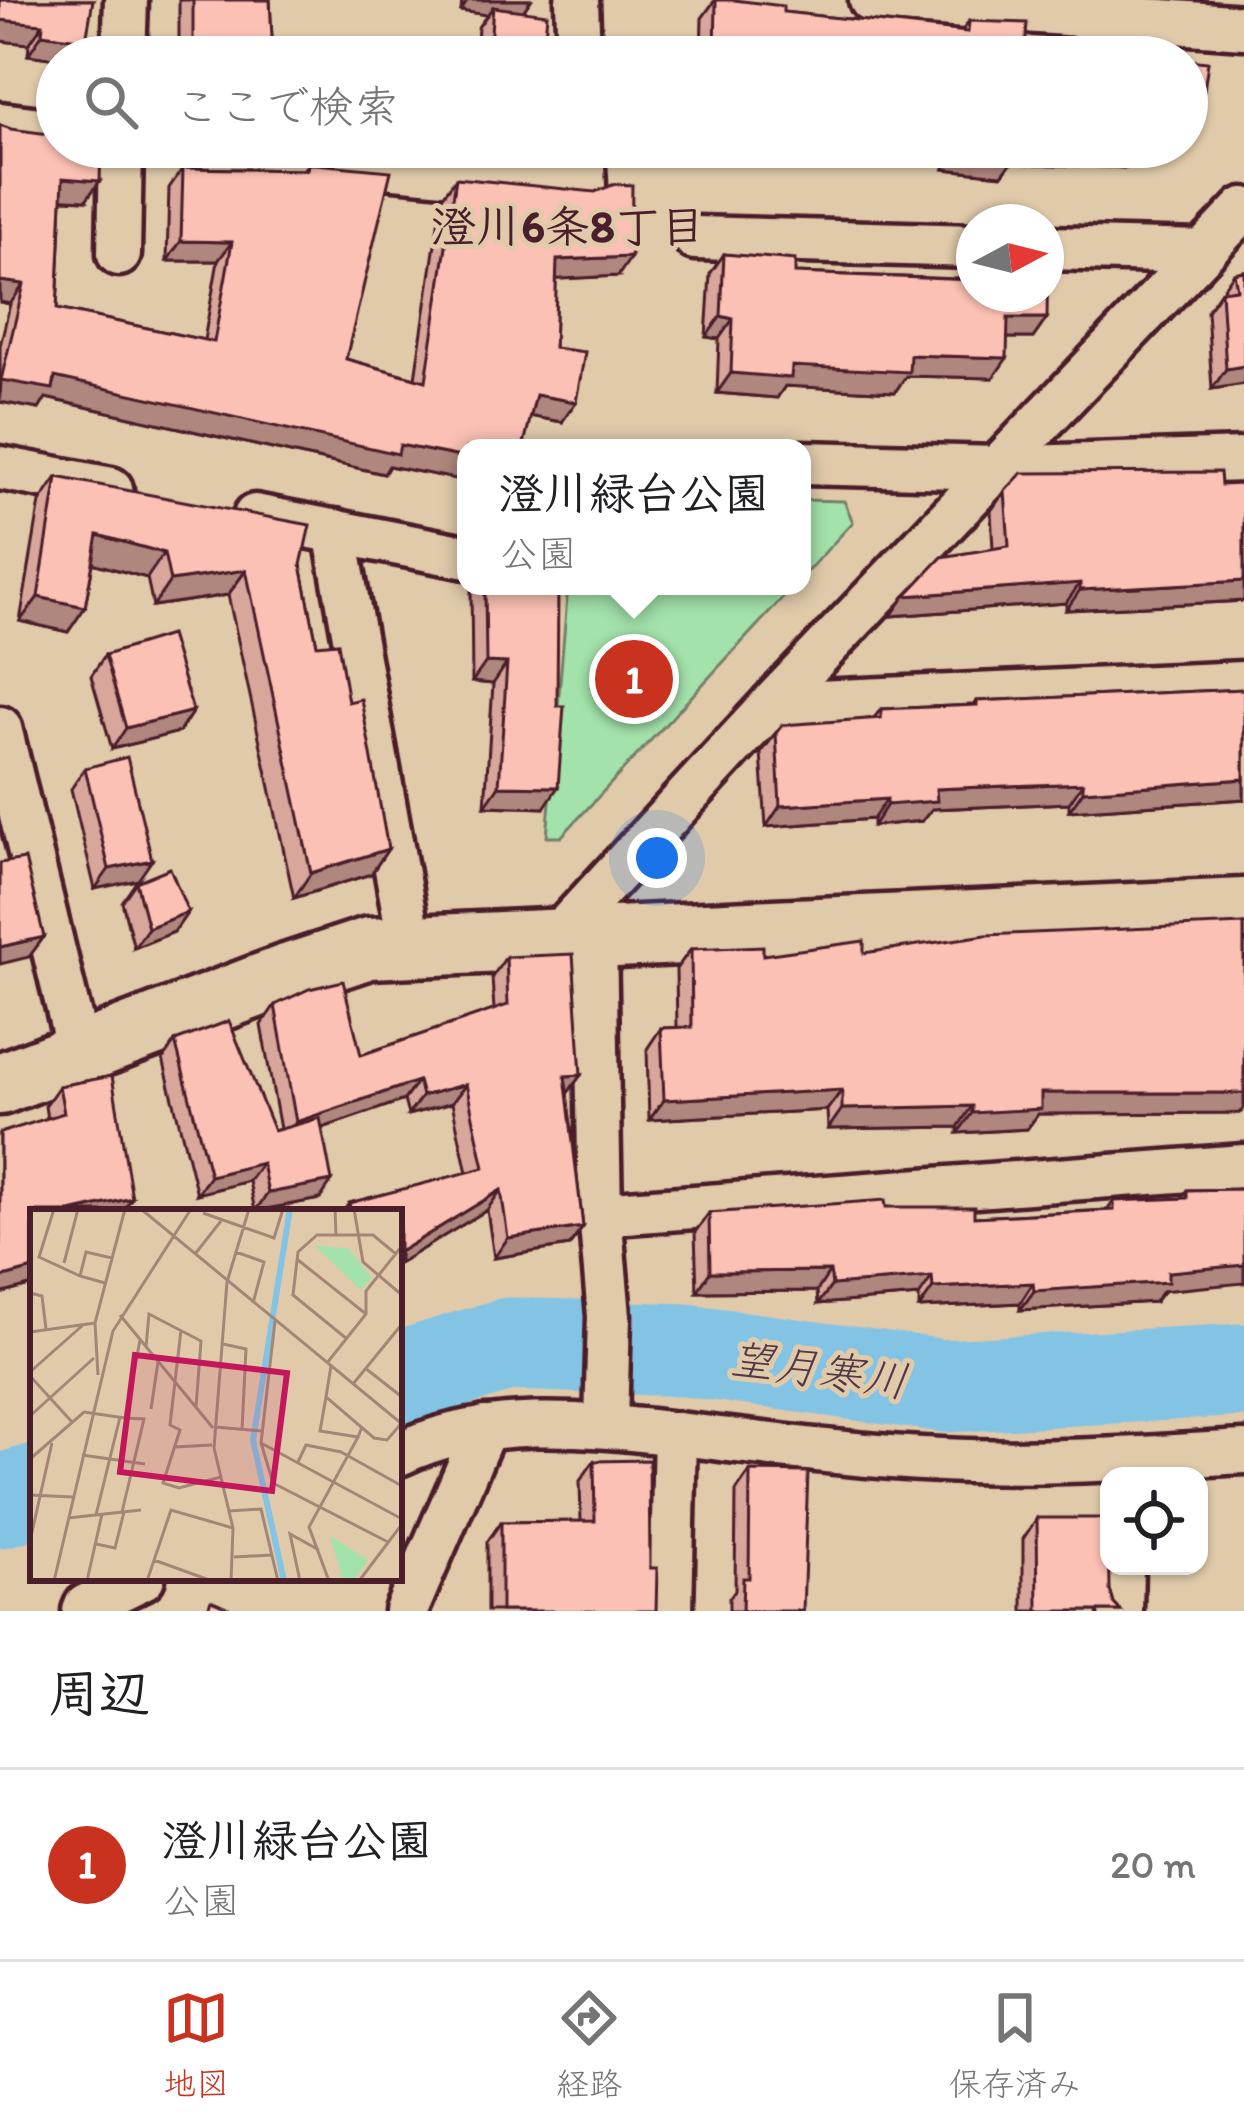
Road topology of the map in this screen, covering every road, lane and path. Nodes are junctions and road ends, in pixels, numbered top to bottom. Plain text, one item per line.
1 (126, 0) edge
2 (577, 0) edge
3 (871, 0) edge
4 (1244, 26) edge
5 (125, 36) edge
6 (578, 36) edge
7 (0, 124) edge
8 (36, 128) edge
9 (120, 168) edge
10 (410, 168) edge
11 (583, 168) edge
12 (1244, 209) edge
13 (695, 238) dead end
14 (956, 245) edge
15 (1064, 248) edge
16 (1202, 252) junction
17 (118, 254) dead end
18 (1244, 460) edge
19 (811, 463) edge
20 (999, 468) junction
21 (0, 469) edge
22 (156, 497) edge
23 (223, 510) edge
24 (334, 531) junction
25 (457, 555) edge
26 (1244, 682) edge
27 (772, 704) junction
28 (0, 728) edge
29 (1244, 909) edge
30 (575, 938) junction
31 (410, 946) junction
32 (79, 1054) junction
33 (0, 1084) edge
34 (1244, 1166) edge
35 (600, 1214) junction
36 (606, 1424) junction
37 (485, 1428) junction
38 (675, 1434) junction
39 (402, 1452) edge
40 (1244, 1452) edge
41 (1102, 1467) edge
42 (1132, 1467) edge
43 (1122, 1575) edge
44 (137, 1581) edge
45 (84, 1611) edge
46 (406, 1611) edge
47 (671, 1611) edge
48 (1121, 1611) edge

1 - 5 street
2 - 6 street
3 - 4 street
7 - 8 street
9 - 17 street
10 - 11 street
12 - 16 street
13 - 14 street
15 - 16 street
16 - 20 street
18 - 20 street
19 - 20 street
20 - 27 street
21 - 22 street
23 - 24 street
24 - 25 street
24 - 31 street
26 - 27 street
27 - 30 street
28 - 32 street
29 - 30 street
30 - 31 street
30 - 35 street
31 - 32 street
32 - 33 street
34 - 35 street
35 - 36 street
36 - 37 street
36 - 38 street
37 - 39 street
37 - 46 street
38 - 41 street
38 - 47 street
40 - 42 street
43 - 48 street
44 - 45 street

